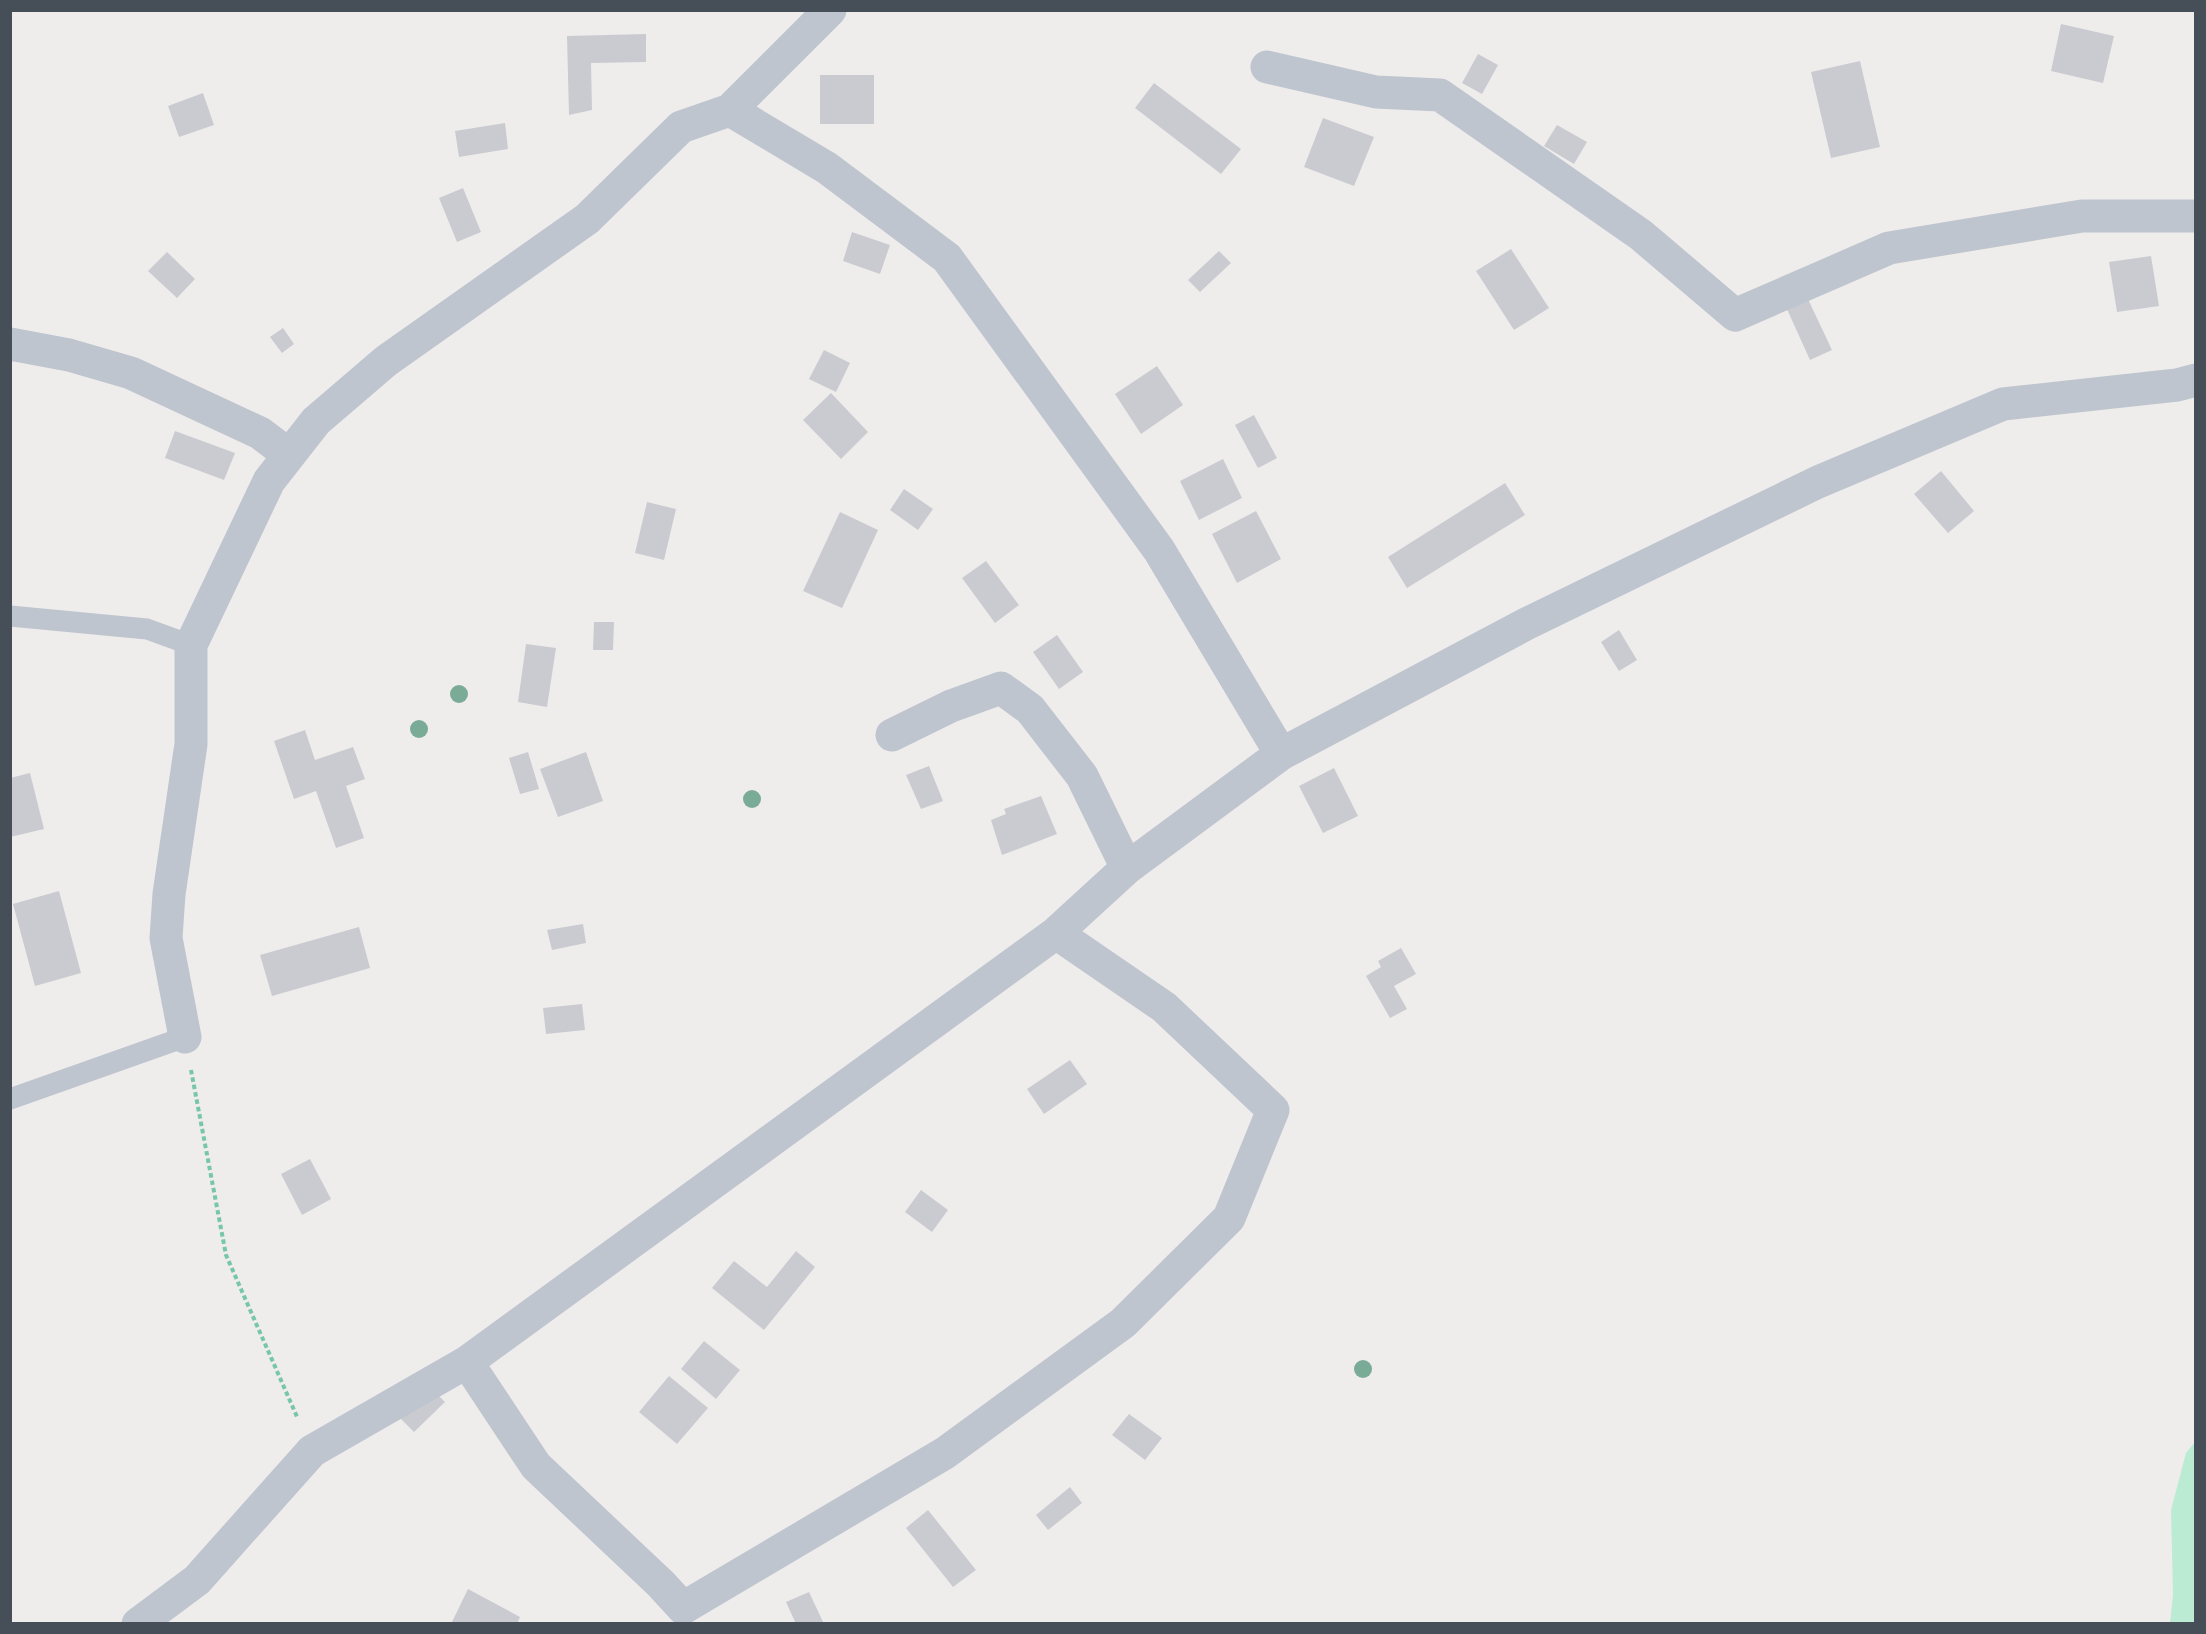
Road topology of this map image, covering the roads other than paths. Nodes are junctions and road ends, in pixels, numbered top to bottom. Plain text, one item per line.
1 (830, 10) edge
2 (1267, 67) dead end
3 (730, 110) junction
4 (2196, 216) edge
5 (10, 344) edge
6 (2196, 380) edge
7 (289, 455) junction
8 (10, 616) edge
9 (191, 645) junction
10 (892, 735) dead end
11 (1281, 754) junction
12 (1127, 868) junction
13 (1056, 933) junction
14 (185, 1037) joint
15 (10, 1099) edge
16 (466, 1362) junction
17 (138, 1623) edge

1 - 3 street
2 - 4 street
3 - 7 street
3 - 11 street
5 - 7 street
6 - 11 street
7 - 9 street
8 - 9 lane
9 - 14 street
10 - 12 street
11 - 12 street
12 - 13 street
13 - 16 street
13 - 16 street
14 - 15 lane
16 - 17 street

